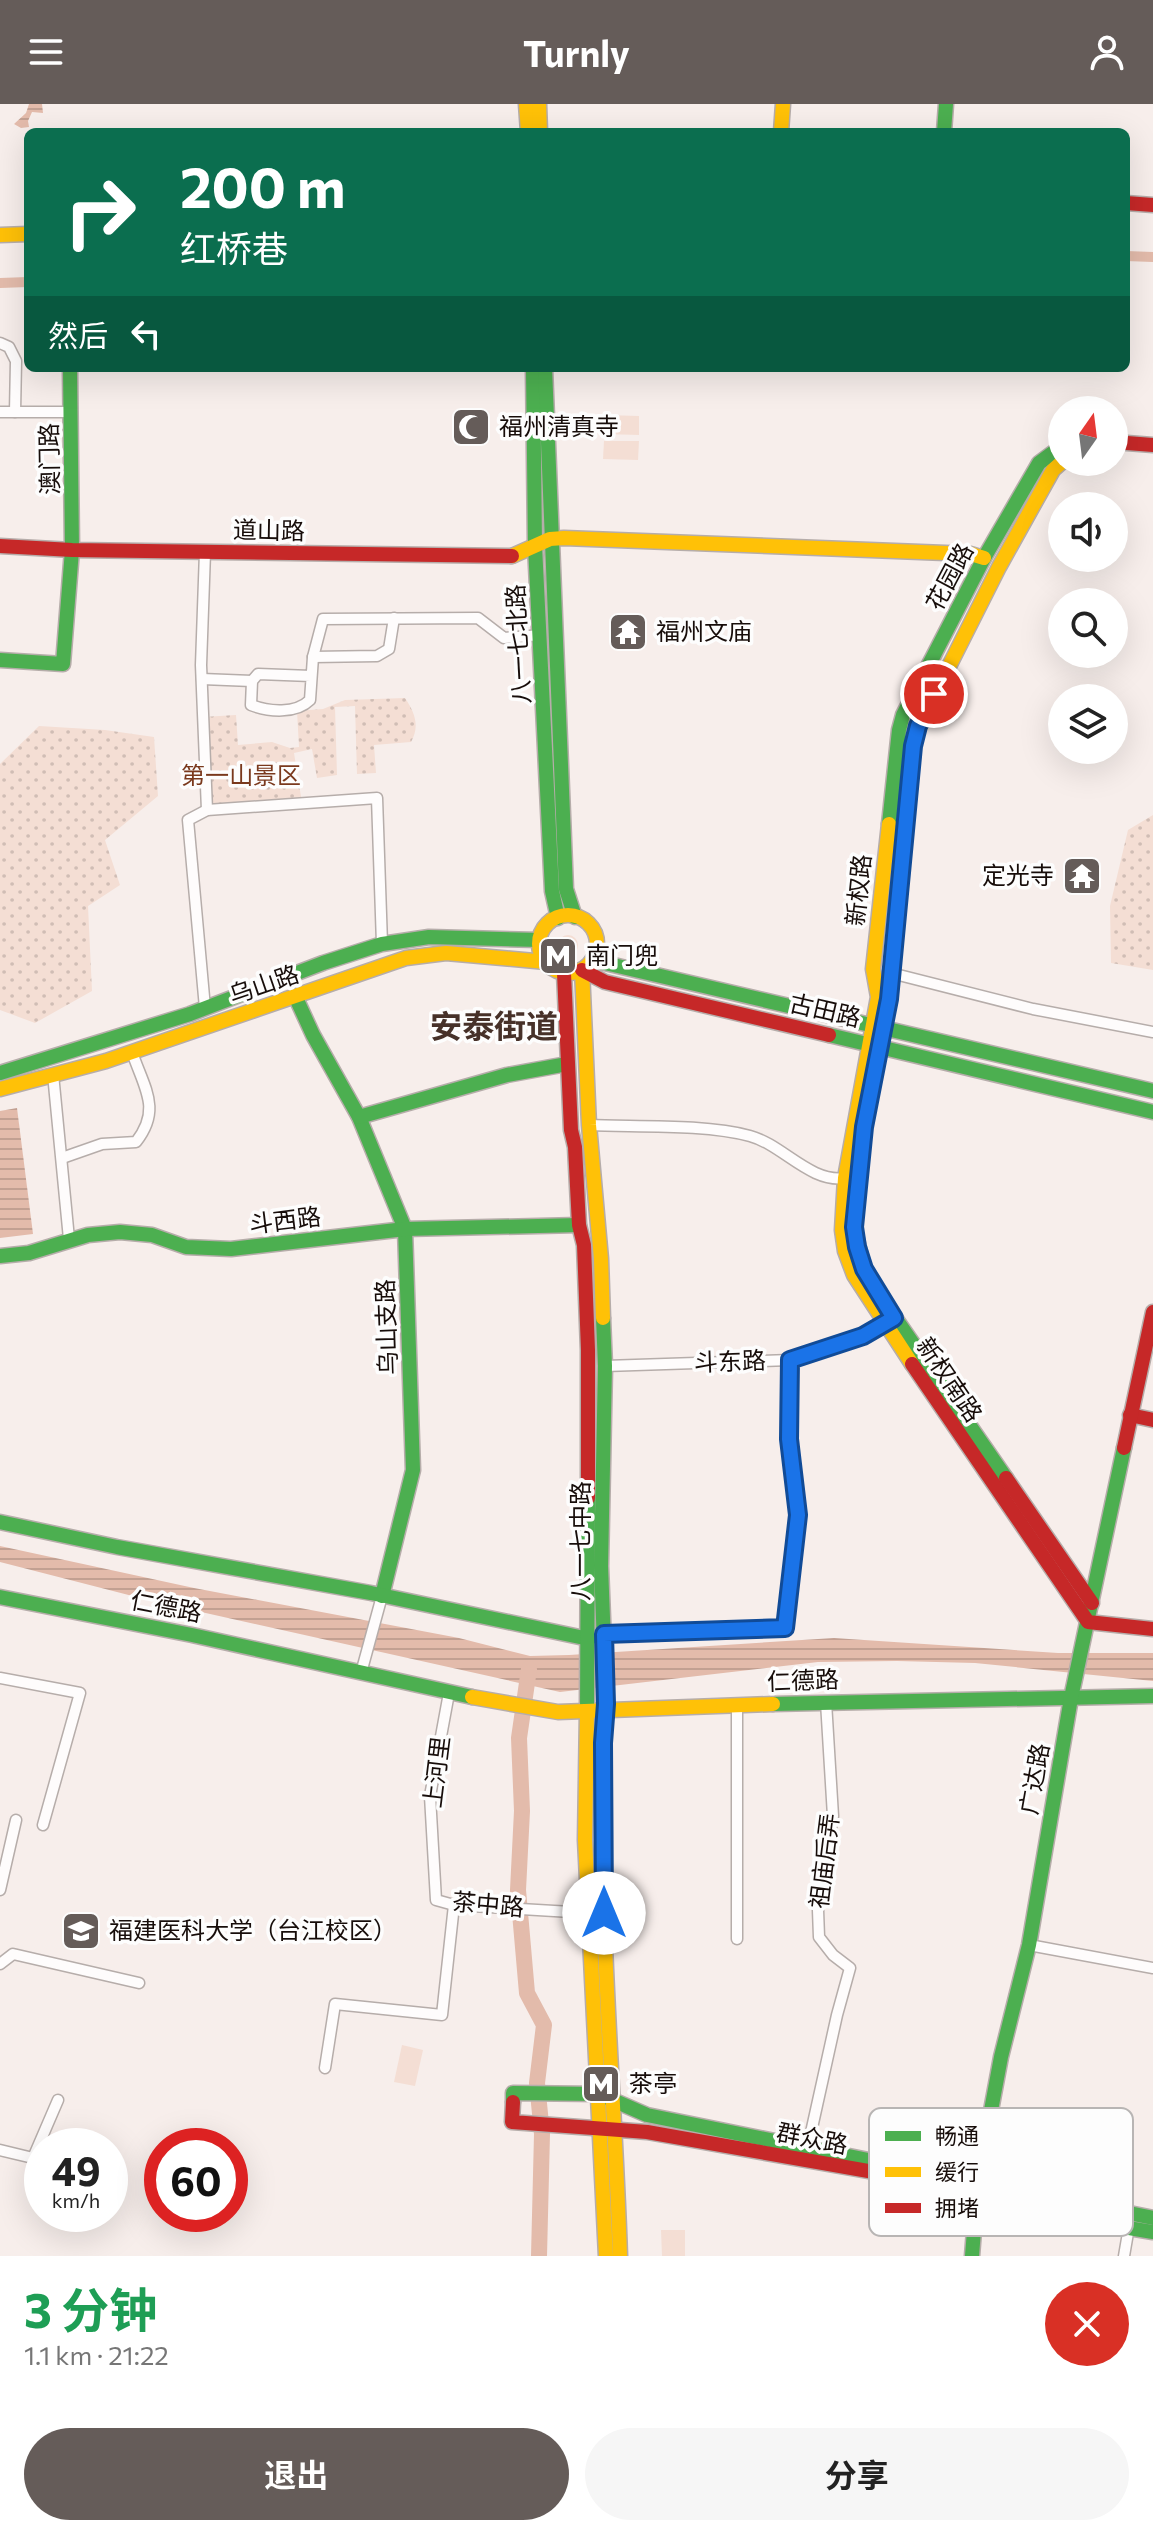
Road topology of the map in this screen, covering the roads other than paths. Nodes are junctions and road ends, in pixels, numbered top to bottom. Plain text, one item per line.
1 (526, 104) edge
2 (539, 104) edge
3 (783, 104) edge
4 (946, 104) edge
5 (528, 128) edge
6 (540, 128) edge
7 (781, 128) edge
8 (944, 128) edge
9 (1130, 203) edge
10 (1153, 205) edge
11 (24, 234) edge
12 (0, 235) edge
13 (0, 343) edge
14 (70, 372) edge
15 (533, 372) edge
16 (545, 372) edge
17 (0, 412) edge
18 (15, 412) junction
19 (71, 412) junction
20 (1128, 444) edge
21 (1153, 447) edge
22 (1128, 450) edge
23 (1048, 456) edge
24 (1050, 476) edge
25 (550, 539) junction
26 (0, 546) edge
27 (535, 546) junction
28 (72, 550) junction
29 (205, 552) junction
30 (984, 558) junction
31 (394, 618) junction
32 (541, 635) junction
33 (313, 657) junction
34 (0, 660) edge
35 (311, 676) junction
36 (202, 679) junction
37 (252, 681) junction
38 (896, 740) joint
39 (913, 746) joint
40 (207, 810) junction
41 (575, 917) junction
42 (558, 918) junction
43 (540, 940) junction
44 (382, 944) junction
45 (546, 962) junction
46 (587, 965) junction
47 (564, 973) junction
48 (891, 973) junction
49 (296, 998) junction
50 (205, 1008) junction
51 (879, 1026) junction
52 (1153, 1032) edge
53 (875, 1045) junction
54 (132, 1052) junction
55 (567, 1064) junction
56 (0, 1073) edge
57 (53, 1074) junction
58 (0, 1089) edge
59 (1153, 1091) edge
60 (1153, 1112) edge
61 (359, 1117) junction
62 (589, 1125) junction
63 (62, 1158) junction
64 (845, 1178) junction
65 (579, 1225) junction
66 (405, 1229) junction
67 (69, 1239) junction
68 (0, 1256) edge
69 (1153, 1312) edge
70 (889, 1321) junction
71 (790, 1360) junction
72 (605, 1366) junction
73 (1130, 1415) junction
74 (1153, 1420) edge
75 (0, 1522) edge
76 (382, 1596) junction
77 (0, 1597) edge
78 (1092, 1603) junction
79 (1087, 1629) junction
80 (1153, 1629) edge
81 (604, 1635) junction
82 (589, 1639) junction
83 (361, 1673) junction
84 (0, 1678) edge
85 (1074, 1692) junction
86 (449, 1693) junction
87 (1153, 1696) edge
88 (826, 1702) junction
89 (606, 1703) junction
90 (737, 1705) junction
91 (587, 1708) junction
92 (16, 1820) dead end
93 (43, 1825) dead end
94 (0, 1890) edge
95 (436, 1900) joint
96 (454, 1905) junction
97 (588, 1913) junction
98 (737, 1939) dead end
99 (1029, 1945) junction
100 (0, 1964) edge
101 (1153, 1968) edge
102 (139, 1983) dead end
103 (325, 2068) dead end
104 (599, 2094) junction
105 (58, 2100) dead end
106 (614, 2100) junction
107 (991, 2108) edge
108 (609, 2128) junction
109 (808, 2146) junction
110 (0, 2150) edge
111 (869, 2158) edge
112 (869, 2171) edge
113 (1133, 2214) edge
114 (1153, 2218) edge
115 (1133, 2228) edge
116 (1153, 2232) edge
117 (974, 2236) edge
118 (1127, 2236) edge
119 (606, 2256) edge
120 (620, 2256) edge
121 (972, 2256) edge
122 (1124, 2256) edge

1 - 5 street
2 - 6 street
3 - 7 street
4 - 8 street
9 - 10 street
11 - 12 street
13 - 18 street
14 - 19 street, 澳门路
15 - 27 street, 八一七北路
16 - 25 street
17 - 18 street
18 - 19 street
19 - 28 street, 澳门路
20 - 21 street
21 - 22 street
23 - 30 street, 花园路
24 - 39 street, 花园路
25 - 27 street, 道山路
25 - 30 street
25 - 41 street
26 - 28 street, 道山路
27 - 29 street, 道山路
27 - 32 street, 八一七北路
28 - 29 street, 道山路
28 - 34 street, 澳门路
29 - 36 street
30 - 38 street, 花园路
31 - 32 street
31 - 33 street
31 - 33 street
32 - 42 street, 八一七北路
33 - 35 street
35 - 37 street
35 - 37 street
36 - 37 street
36 - 40 street
38 - 51 street, 新权路
39 - 48 street, 新权路
40 - 44 street
40 - 50 street
41 - 42 street
41 - 46 street
42 - 43 street
43 - 44 street, 乌山路
43 - 45 street
44 - 50 street, 乌山路
45 - 47 street
45 - 49 street, 乌山路
46 - 47 street
46 - 51 street, 古田路
46 - 53 street, 古田路
46 - 62 street, 八一七中路
47 - 55 street, 八一七中路
48 - 51 street, 新权路
48 - 52 street
49 - 54 street, 乌山路
49 - 61 street, 乌山支路
50 - 56 street, 乌山路
51 - 53 street, 新权路
51 - 59 street, 古田路
53 - 60 street, 古田路
53 - 64 street, 新权南路
53 - 70 street, 新权南路
54 - 57 street, 乌山路
54 - 63 street
55 - 61 street
55 - 65 street, 八一七中路
57 - 58 street, 乌山路
57 - 63 street
61 - 66 street, 乌山支路
62 - 64 street
62 - 72 street, 八一七中路
63 - 67 street
64 - 70 street, 新权南路
65 - 66 street, 斗西路
65 - 82 street, 八一七中路
66 - 67 street, 斗西路
66 - 76 street, 乌山支路
67 - 68 street, 斗西路
69 - 73 street, 广达路
70 - 71 street, 斗东路
70 - 78 street, 新权南路
70 - 79 street, 新权南路
71 - 72 street, 斗东路
71 - 81 street
72 - 81 street, 八一七中路
73 - 74 street
73 - 78 street, 广达路
75 - 76 street
76 - 82 street
76 - 83 street, 乌山支路
77 - 83 street, 仁德路
78 - 79 street, 广达路
79 - 80 street
79 - 85 street, 广达路
81 - 89 street, 八一七中路
82 - 91 street, 八一七中路
83 - 86 street, 仁德路
84 - 93 street
85 - 87 street, 仁德路
85 - 88 street, 仁德路
85 - 99 street, 广达路
86 - 91 street, 仁德路
86 - 95 street, 上河里
88 - 90 street, 仁德路
88 - 109 street, 祖庙后弄
89 - 90 street, 仁德路
89 - 91 street, 仁德路
89 - 106 street, 八一七中路
90 - 98 street
91 - 97 street, 八一七中路
92 - 94 street
95 - 96 street, 茶中路
96 - 97 street, 茶中路
96 - 103 street
97 - 104 street, 八一七中路
99 - 101 street
99 - 107 street, 广达路
100 - 102 street
104 - 106 street
104 - 108 street, 八一七中路
104 - 108 street, 群众路
105 - 110 street
106 - 108 street, 八一七中路
106 - 109 street
108 - 112 street, 群众路
108 - 119 street, 八一七中路
108 - 120 street, 八一七中路
109 - 111 street
113 - 114 street
115 - 116 street, 群众路
117 - 121 street, 广达路
118 - 122 street

